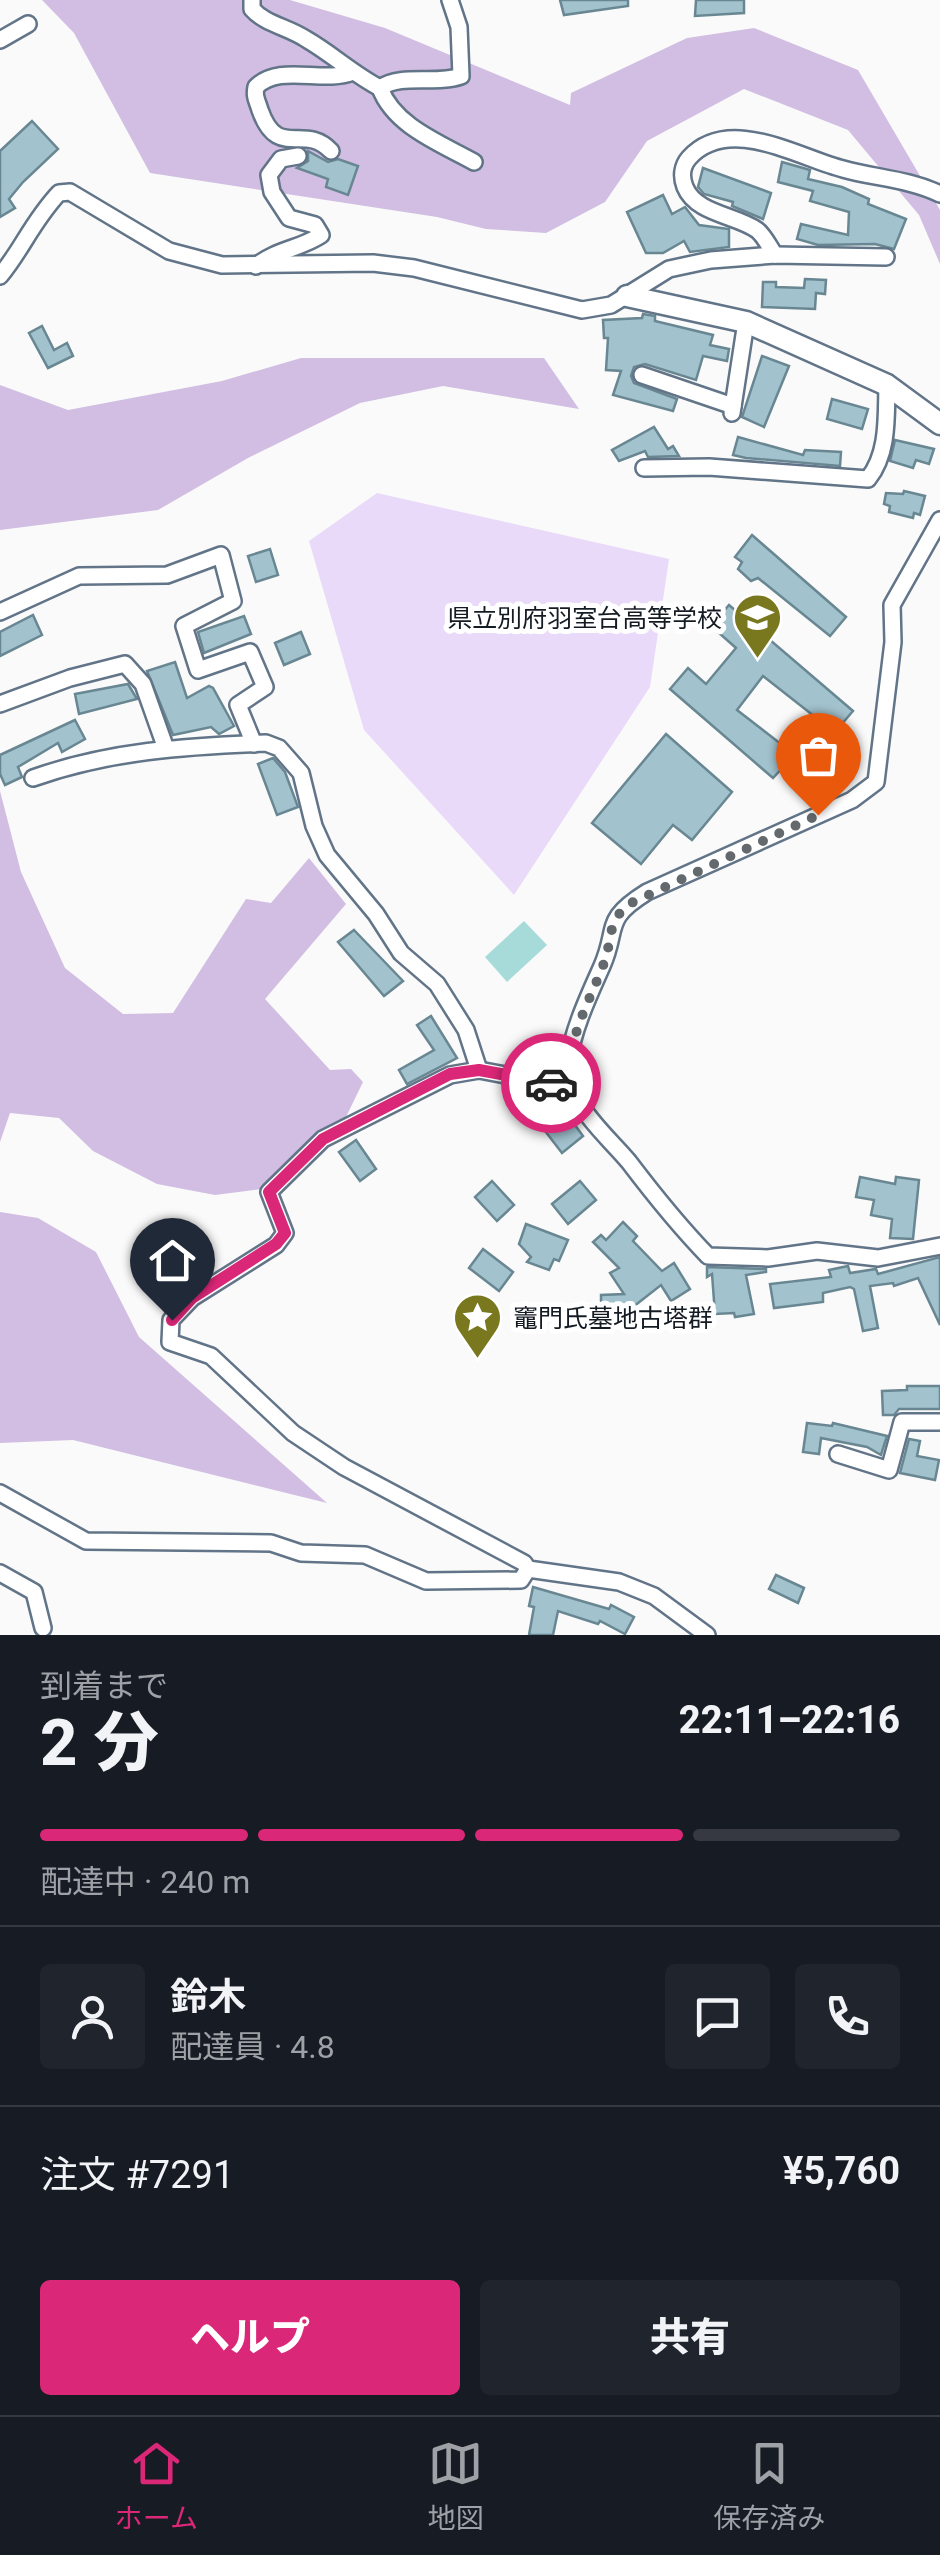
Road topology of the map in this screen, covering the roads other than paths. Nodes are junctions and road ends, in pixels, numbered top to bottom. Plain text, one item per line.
1 (252, 0) edge
2 (450, 0) edge
3 (28, 24) dead end
4 (0, 40) edge
5 (353, 72) junction
6 (380, 88) junction
7 (331, 151) dead end
8 (298, 156) dead end
9 (474, 162) dead end
10 (940, 194) edge
11 (774, 255) junction
12 (886, 257) dead end
13 (256, 266) junction
14 (0, 276) edge
15 (627, 296) junction
16 (746, 322) junction
17 (642, 374) dead end
18 (887, 385) junction
19 (940, 424) edge
20 (644, 468) dead end
21 (940, 520) edge
22 (0, 612) edge
23 (0, 704) edge
24 (254, 744) junction
25 (165, 746) junction
26 (33, 778) dead end
27 (479, 1070) junction
28 (571, 1083) junction
29 (940, 1246) edge
30 (940, 1422) edge
31 (838, 1454) dead end
32 (0, 1493) edge
33 (528, 1570) junction
34 (0, 1573) edge
35 (42, 1628) dead end
36 (707, 1635) edge

1 - 5 street
2 - 6 street
3 - 4 street
5 - 6 street
5 - 7 street
6 - 9 street
8 - 13 street
10 - 11 street
11 - 12 street
11 - 15 street
13 - 14 street
13 - 15 street
15 - 16 street
16 - 17 street
16 - 18 street
18 - 19 street
18 - 20 street
21 - 28 street
22 - 24 street
23 - 25 street
24 - 25 street
24 - 27 street
25 - 26 street
27 - 28 street
27 - 33 street
28 - 29 street
30 - 31 street
32 - 33 street
33 - 36 street
34 - 35 street

